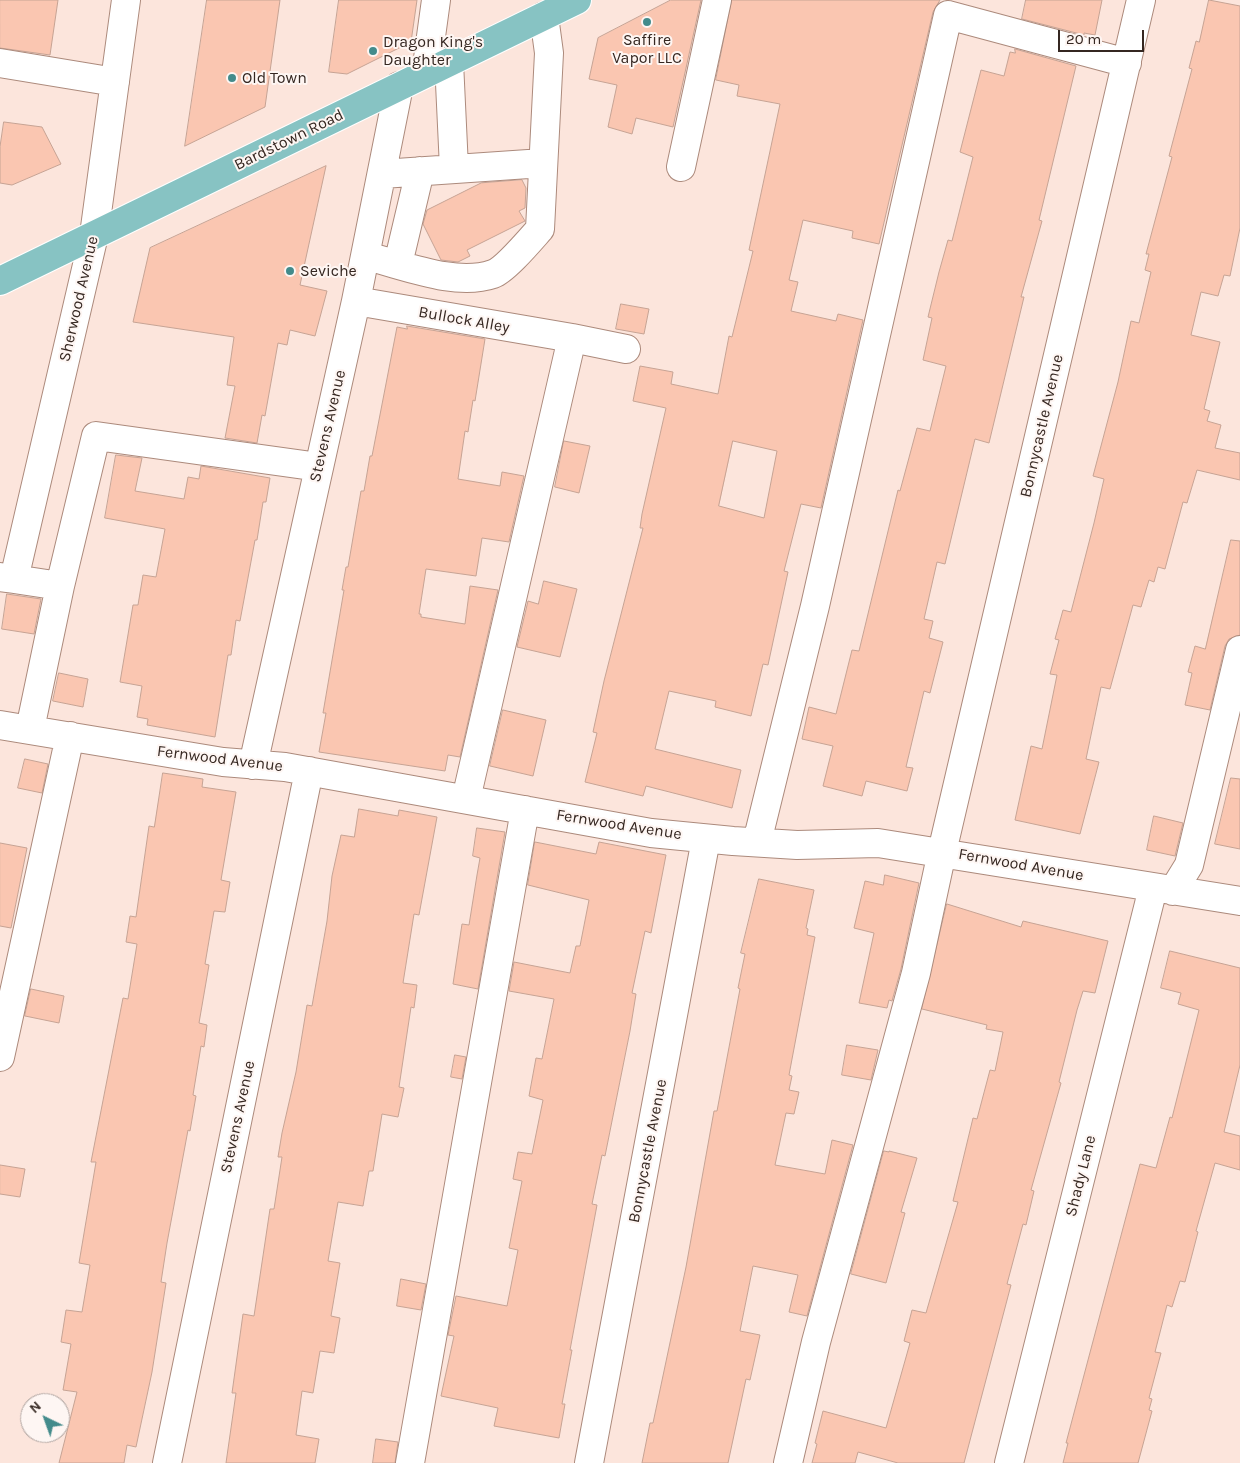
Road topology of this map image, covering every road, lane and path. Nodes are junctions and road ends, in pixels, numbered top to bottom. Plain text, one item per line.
1 (126, 0) edge
2 (436, 0) edge
3 (577, 0) edge
4 (717, 0) edge
5 (1141, 0) edge
6 (544, 16) junction
7 (0, 63) edge
8 (1127, 63) junction
9 (437, 68) junction
10 (115, 82) junction
11 (399, 86) junction
12 (543, 163) junction
13 (682, 167) dead end
14 (454, 168) junction
15 (420, 171) junction
16 (382, 174) junction
17 (94, 235) junction
18 (366, 256) junction
19 (398, 264) junction
20 (0, 281) edge
21 (356, 301) junction
22 (572, 338) junction
23 (626, 349) dead end
24 (319, 467) junction
25 (7, 578) edge
26 (60, 586) junction
27 (1240, 650) edge
28 (0, 725) edge
29 (30, 729) junction
30 (70, 736) junction
31 (253, 765) junction
32 (309, 771) junction
33 (466, 799) junction
34 (525, 810) junction
35 (706, 839) junction
36 (757, 842) junction
37 (942, 852) junction
38 (1163, 890) junction
39 (1240, 901) edge
40 (0, 1056) edge
41 (167, 1463) edge
42 (410, 1463) edge
43 (589, 1463) edge
44 (788, 1463) edge
45 (1009, 1463) edge

1 - 10 street, Sherwood Avenue
2 - 9 street
3 - 6 main road, Bardstown Road
4 - 13 street
5 - 8 street, Bonnycastle Avenue
6 - 9 main road, Bardstown Road
6 - 12 street
7 - 10 street
8 - 36 street
8 - 37 street, Bonnycastle Avenue
9 - 11 main road, Bardstown Road
9 - 14 street
10 - 17 street, Sherwood Avenue
11 - 16 street, Stevens Avenue
11 - 17 main road, Bardstown Road
12 - 14 street
12 - 19 street
14 - 15 street
15 - 16 street
15 - 19 street
16 - 18 street, Stevens Avenue
17 - 20 main road, Bardstown Road
17 - 25 street, Sherwood Avenue
18 - 19 street
18 - 21 street, Stevens Avenue
21 - 22 street, Bullock Alley
21 - 24 street, Stevens Avenue
22 - 23 street, Bullock Alley
22 - 33 street
24 - 26 street
24 - 31 street, Stevens Avenue
25 - 26 street
26 - 29 street
27 - 38 street, Shady Lane
28 - 29 street, Fernwood Avenue
29 - 30 street, Fernwood Avenue
30 - 31 street, Fernwood Avenue
30 - 40 street
31 - 32 street, Fernwood Avenue
32 - 33 street, Fernwood Avenue
32 - 41 street, Stevens Avenue
33 - 34 street, Fernwood Avenue
34 - 35 street, Fernwood Avenue
34 - 42 street
35 - 36 street, Fernwood Avenue
35 - 43 street, Bonnycastle Avenue
36 - 37 street, Fernwood Avenue
37 - 38 street, Fernwood Avenue
37 - 44 street, Bonnycastle Avenue
38 - 39 street, Fernwood Avenue
38 - 45 street, Shady Lane

